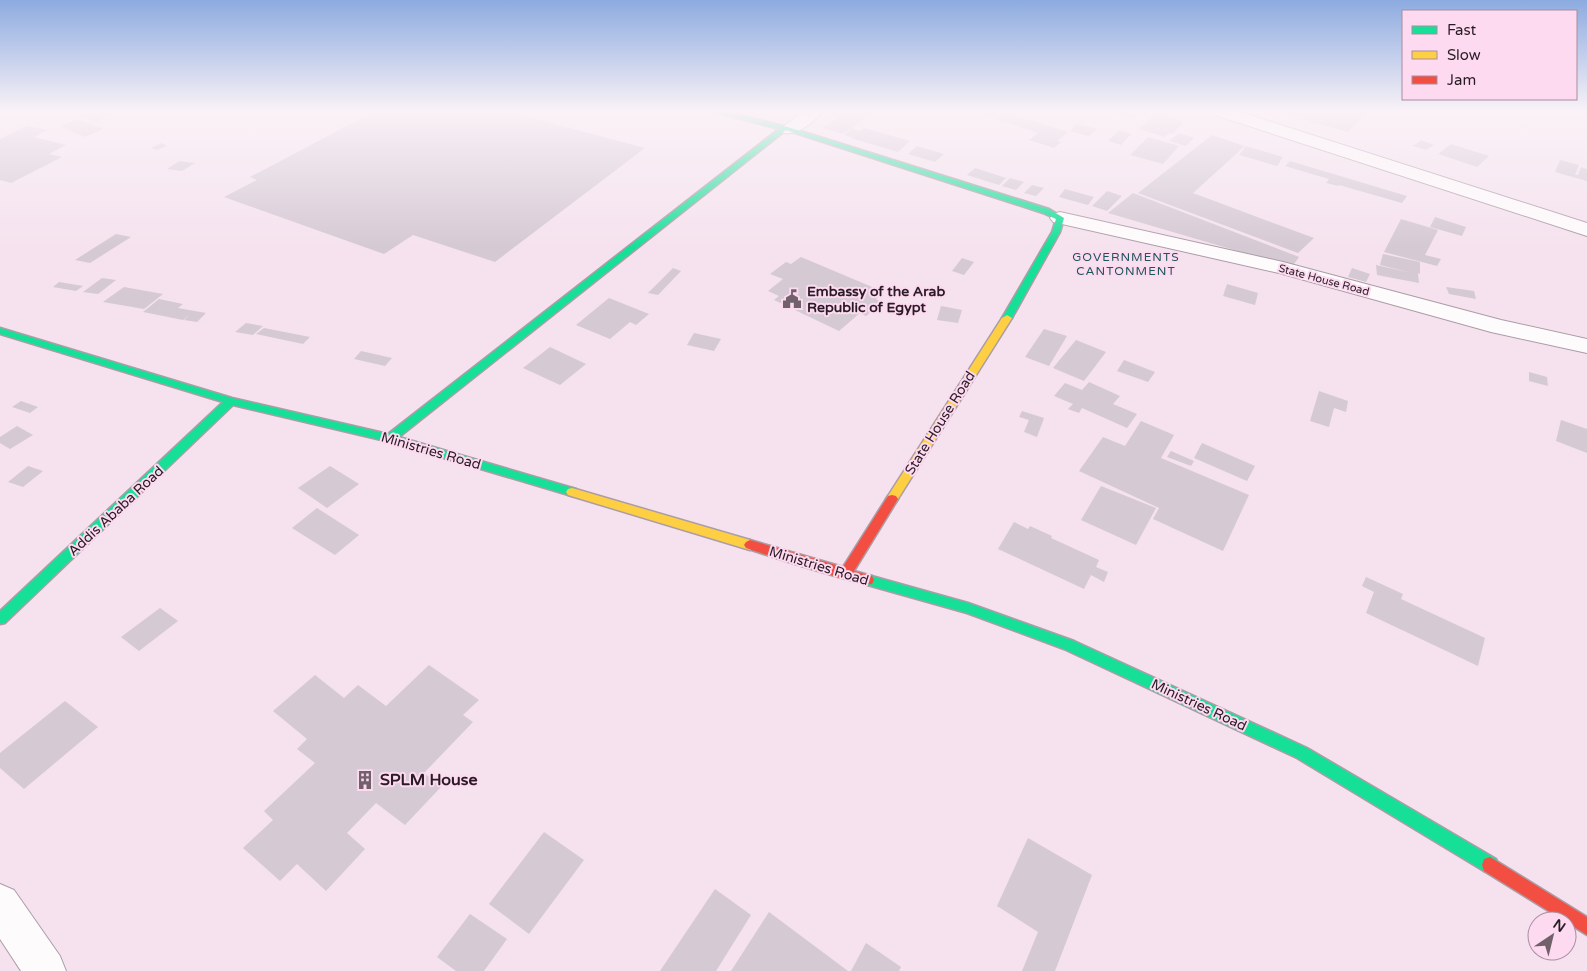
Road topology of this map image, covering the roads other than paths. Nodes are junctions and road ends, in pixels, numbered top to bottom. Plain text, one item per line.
1 (751, 156) edge
2 (875, 156) edge
3 (1361, 156) edge
4 (1060, 218) junction
5 (1587, 230) edge
6 (0, 331) edge
7 (1587, 346) edge
8 (231, 401) junction
9 (390, 438) junction
10 (845, 574) junction
11 (0, 619) edge
12 (0, 904) edge
13 (1587, 927) edge
14 (46, 971) edge

1 - 9 main road
2 - 4 main road, State House Road
3 - 5 street
4 - 7 street, State House Road
4 - 10 main road, State House Road
6 - 8 main road, Ministries Road
8 - 9 main road, Ministries Road
8 - 11 main road, Addis Ababa Road
9 - 10 main road, Ministries Road
10 - 13 main road, Ministries Road
12 - 14 street

